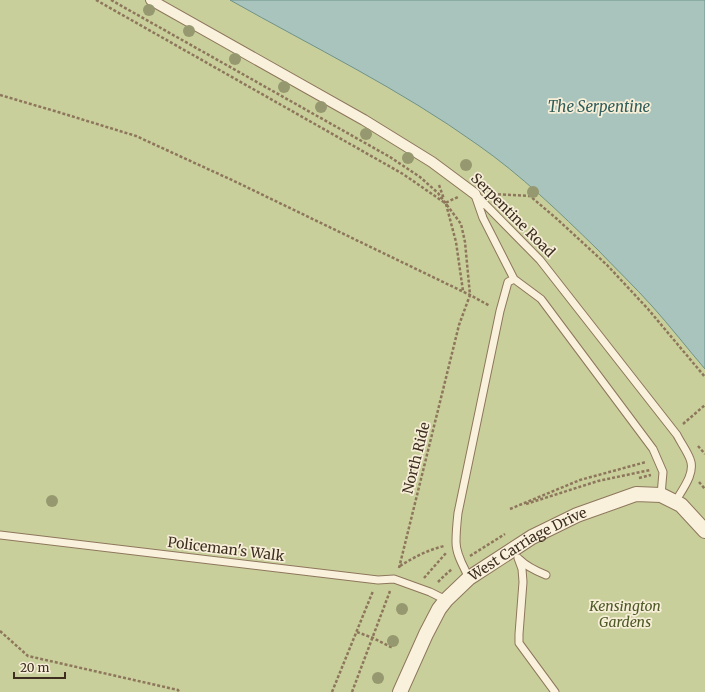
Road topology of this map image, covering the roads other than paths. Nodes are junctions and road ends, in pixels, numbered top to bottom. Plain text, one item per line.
1 (151, 0) edge
2 (475, 194) junction
3 (514, 279) junction
4 (661, 495) junction
5 (675, 502) junction
6 (705, 531) edge
7 (0, 535) edge
8 (515, 553) junction
9 (546, 575) dead end
10 (469, 578) junction
11 (446, 600) junction
12 (400, 692) edge
13 (555, 692) edge

1 - 2 street, Serpentine Road
2 - 3 lane
2 - 5 lane, Serpentine Road
3 - 4 lane
3 - 10 lane
4 - 5 street, West Carriage Drive
4 - 8 street, West Carriage Drive
5 - 6 street, West Carriage Drive
7 - 11 lane, Policeman's Walk
8 - 9 lane
8 - 10 street, West Carriage Drive
8 - 13 lane
10 - 11 street, West Carriage Drive
11 - 12 street, West Carriage Drive

